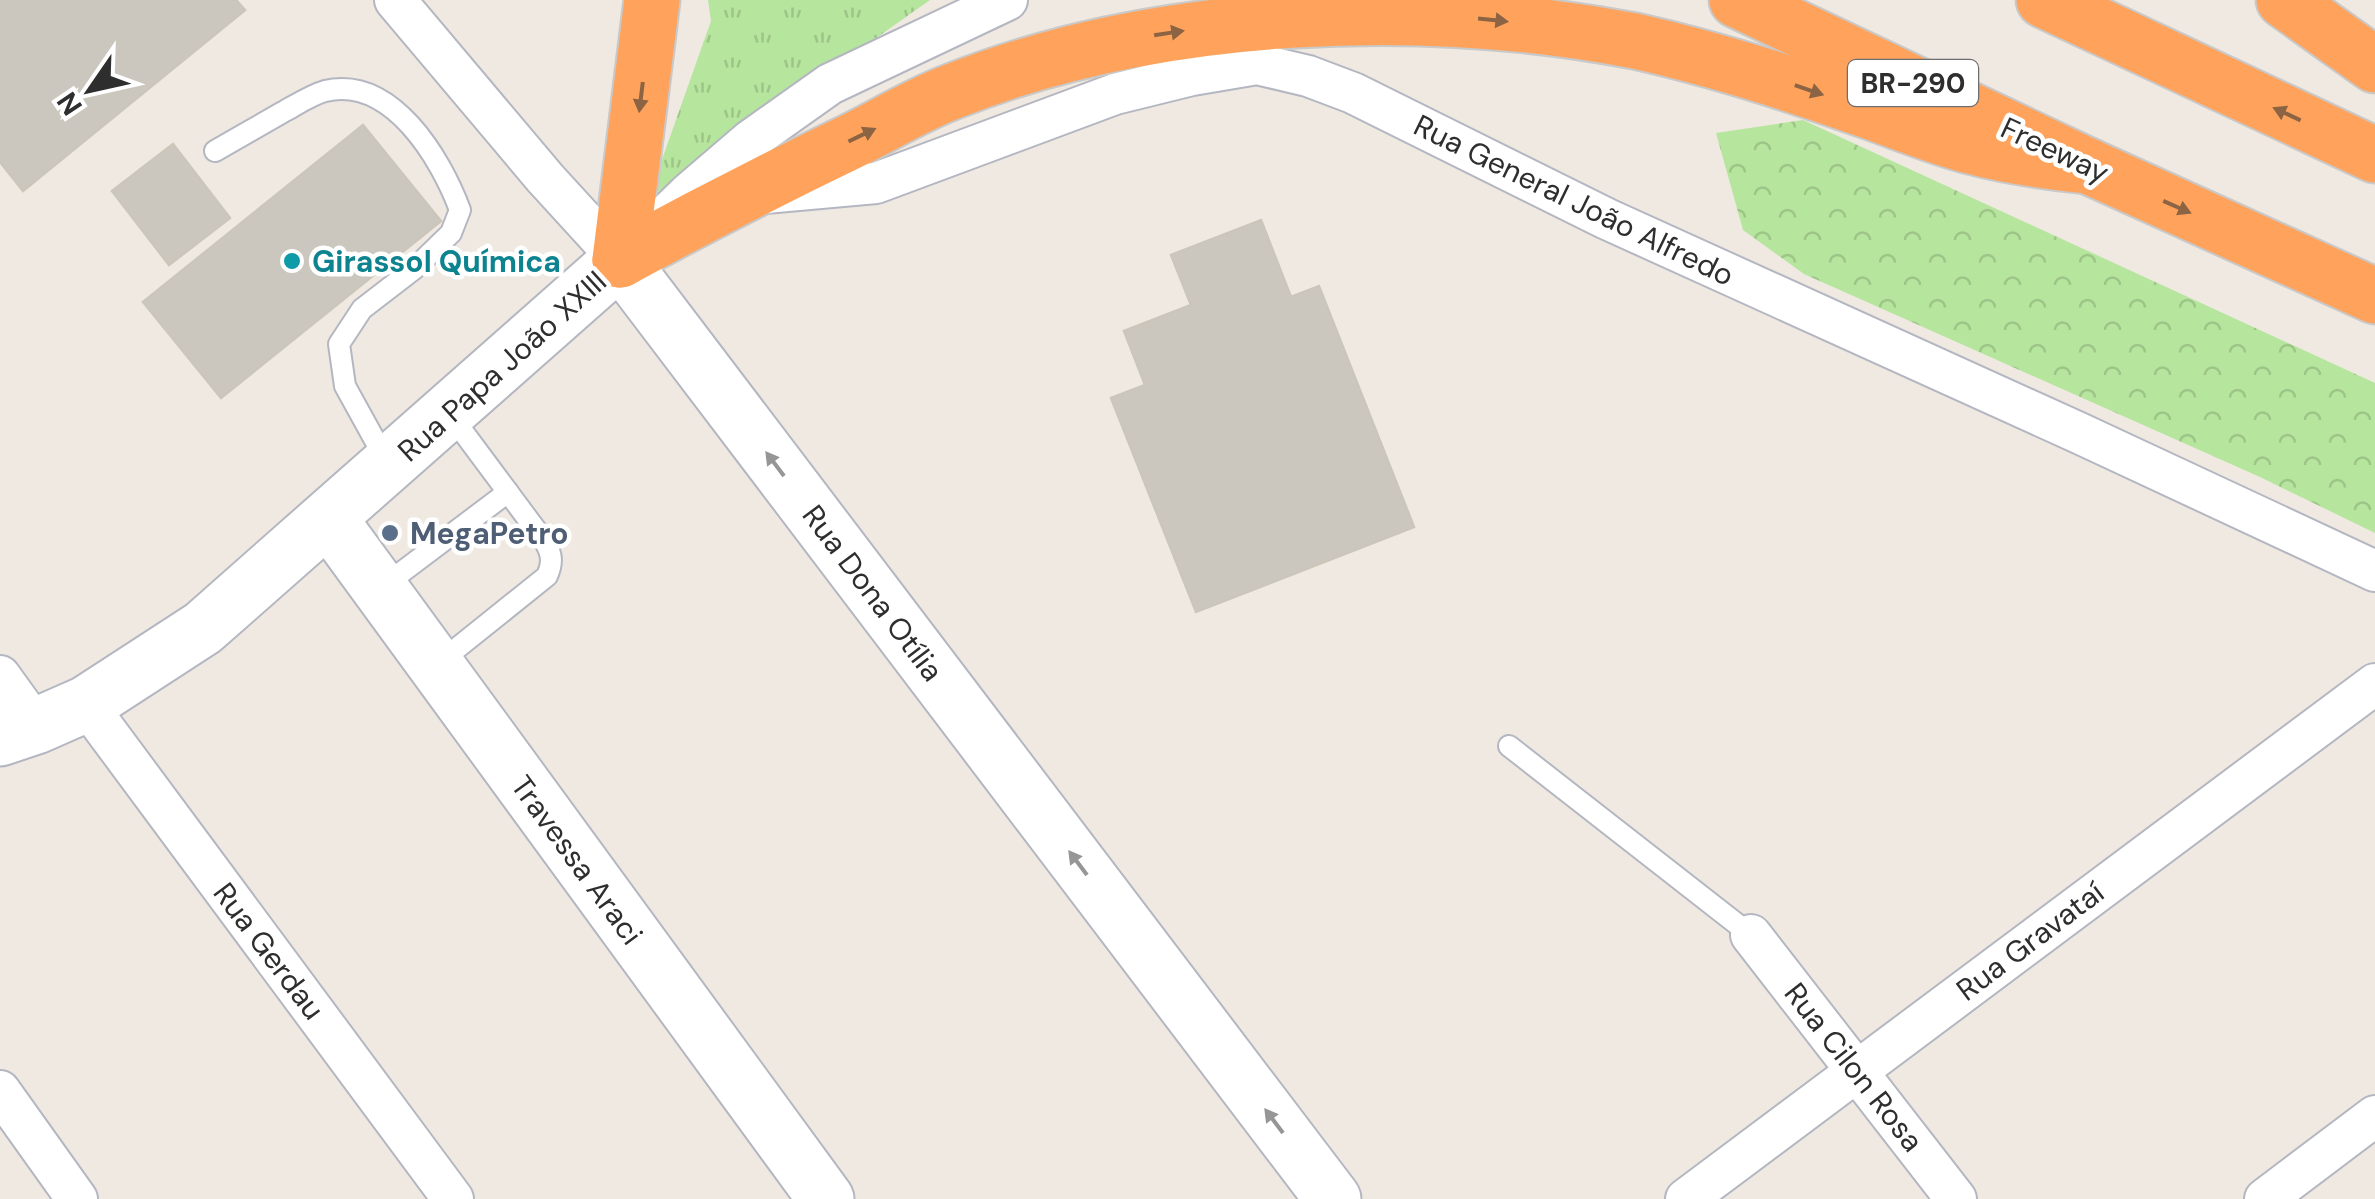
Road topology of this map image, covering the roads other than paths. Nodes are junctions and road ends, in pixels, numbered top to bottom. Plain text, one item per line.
1 (395, 0) edge
2 (652, 0) edge
3 (1007, 0) edge
4 (1737, 0) edge
5 (2044, 0) edge
6 (2284, 0) edge
7 (2375, 65) edge
8 (215, 151) dead end
9 (2375, 155) edge
10 (2088, 166) junction
11 (739, 196) junction
12 (620, 260) junction
13 (2375, 296) edge
14 (449, 413) junction
15 (390, 466) junction
16 (508, 492) junction
17 (329, 519) junction
18 (2375, 572) edge
19 (379, 589) junction
20 (435, 666) junction
21 (0, 676) edge
22 (2375, 684) edge
23 (86, 704) junction
24 (18, 732) edge
25 (1510, 746) dead end
26 (1751, 936) joint
27 (1857, 1071) junction
28 (0, 1092) edge
29 (2375, 1116) edge
30 (76, 1199) edge
31 (453, 1199) edge
32 (826, 1199) edge
33 (1333, 1199) edge
34 (1686, 1199) edge
35 (1956, 1199) edge
36 (2265, 1199) edge

1 - 12 street, Rua Dona Otília
2 -> 12 highway
3 - 12 street, Rua Papa João XXIII
4 - 10 highway, Freeway / BR-290
9 -> 5 highway
6 - 7 highway
8 - 15 lane
11 -> 10 highway
10 -> 13 highway, Freeway / BR-290
11 - 12 highway
11 - 18 street, Rua General João Alfredo
12 - 14 main road, Rua Papa João XXIII
33 -> 12 main road, Rua Dona Otília
14 - 15 main road, Rua Papa João XXIII
14 - 16 lane
15 - 17 main road, Rua Papa João XXIII
16 - 19 lane
16 - 20 lane
17 - 19 main road, Travessa Araci
17 - 23 main road, Rua Papa João XXIII
19 - 20 main road, Travessa Araci
20 - 32 main road, Travessa Araci
21 - 24 street
22 - 27 street, Rua Gravataí
23 - 24 main road, Rua Papa João XXIII
23 - 31 street, Rua Gerdau
25 - 26 lane
26 - 27 street, Rua Cilon Rosa
27 - 34 street, Rua Gravataí
27 - 35 street, Rua Cilon Rosa
28 - 30 street
29 - 36 street

